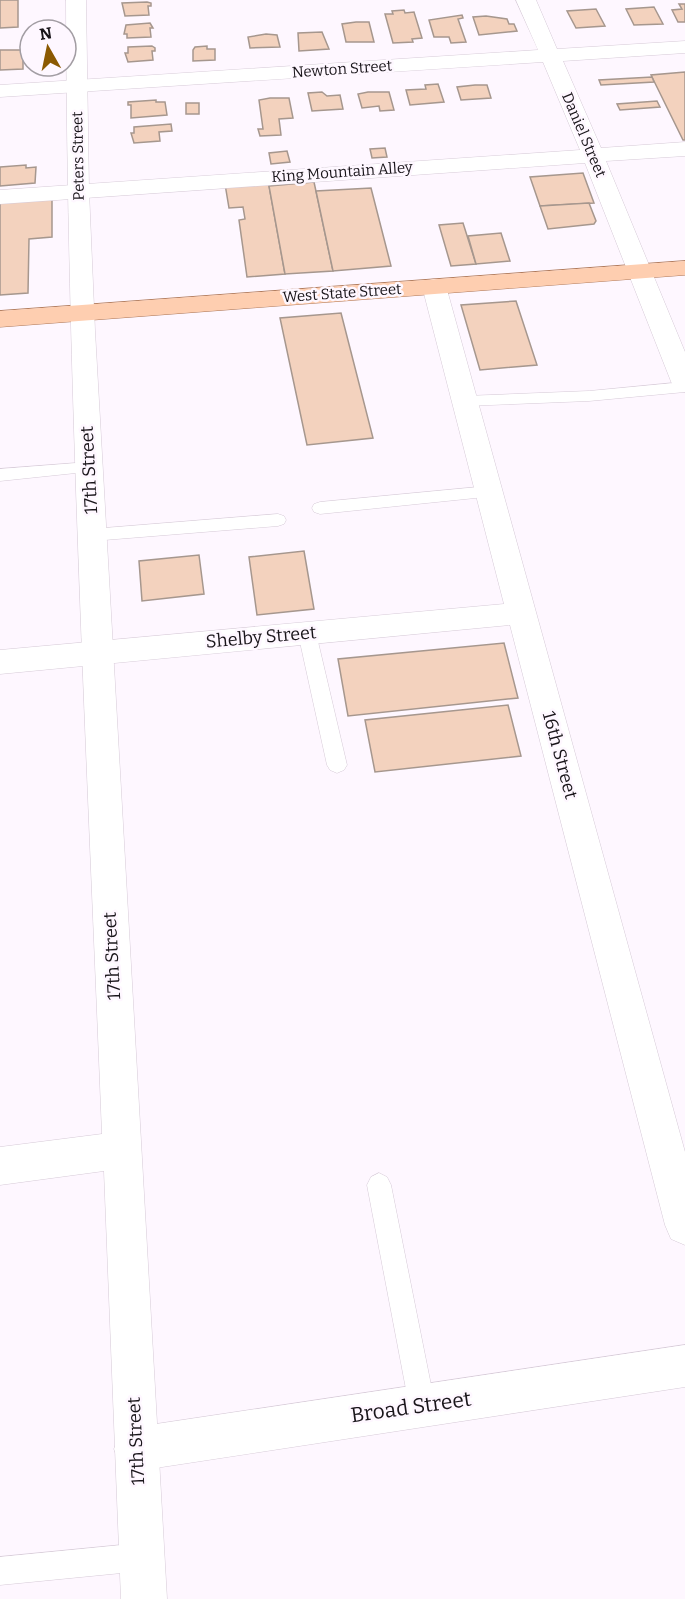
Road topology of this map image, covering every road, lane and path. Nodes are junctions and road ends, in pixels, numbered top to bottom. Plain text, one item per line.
1 (76, 0) edge
2 (526, 0) edge
3 (685, 47) edge
4 (549, 56) junction
5 (77, 86) junction
6 (0, 91) edge
7 (685, 149) edge
8 (593, 155) junction
9 (78, 191) junction
10 (0, 197) edge
11 (685, 268) edge
12 (640, 271) junction
13 (434, 286) junction
14 (82, 312) junction
15 (0, 319) edge
16 (685, 385) edge
17 (465, 401) junction
18 (89, 466) junction
19 (0, 475) edge
20 (489, 492) junction
21 (320, 508) dead end
22 (278, 520) dead end
23 (92, 535) junction
24 (522, 613) junction
25 (307, 633) junction
26 (98, 653) junction
27 (0, 662) edge
28 (337, 765) dead end
29 (121, 1150) junction
30 (0, 1166) edge
31 (379, 1185) dead end
32 (685, 1224) edge
33 (685, 1366) edge
34 (422, 1406) junction
35 (136, 1449) junction
36 (141, 1557) junction
37 (0, 1571) edge
38 (144, 1599) edge

1 - 5 street, Peters Street
2 - 4 street, Daniel Street
3 - 4 street, Newton Street
4 - 5 street, Newton Street
4 - 8 street, Daniel Street
5 - 6 street, Newton Street
5 - 9 street, Peters Street
7 - 8 street, King Mountain Alley
8 - 9 street, King Mountain Alley
8 - 12 street, Daniel Street
9 - 10 street, King Mountain Alley
9 - 14 street, Peters Street
11 - 12 main road, West State Street
12 - 13 main road, West State Street
12 - 16 street, Daniel Street
13 - 14 main road, West State Street
13 - 17 street, 16th Street
14 - 15 main road, West State Street
14 - 18 street, 17th Street
16 - 17 lane
17 - 20 street, 16th Street
18 - 19 lane
18 - 23 street, 17th Street
20 - 21 lane
20 - 24 street, 16th Street
22 - 23 lane
23 - 26 street, 17th Street
24 - 25 street, Shelby Street
24 - 32 street, 16th Street
25 - 26 street, Shelby Street
25 - 28 lane
26 - 27 street, Shelby Street
26 - 29 street, 17th Street
29 - 30 street
29 - 35 street, 17th Street
31 - 34 lane
33 - 34 street, Broad Street
34 - 35 street, Broad Street
35 - 36 street, 17th Street
36 - 37 lane
36 - 38 street, 17th Street

